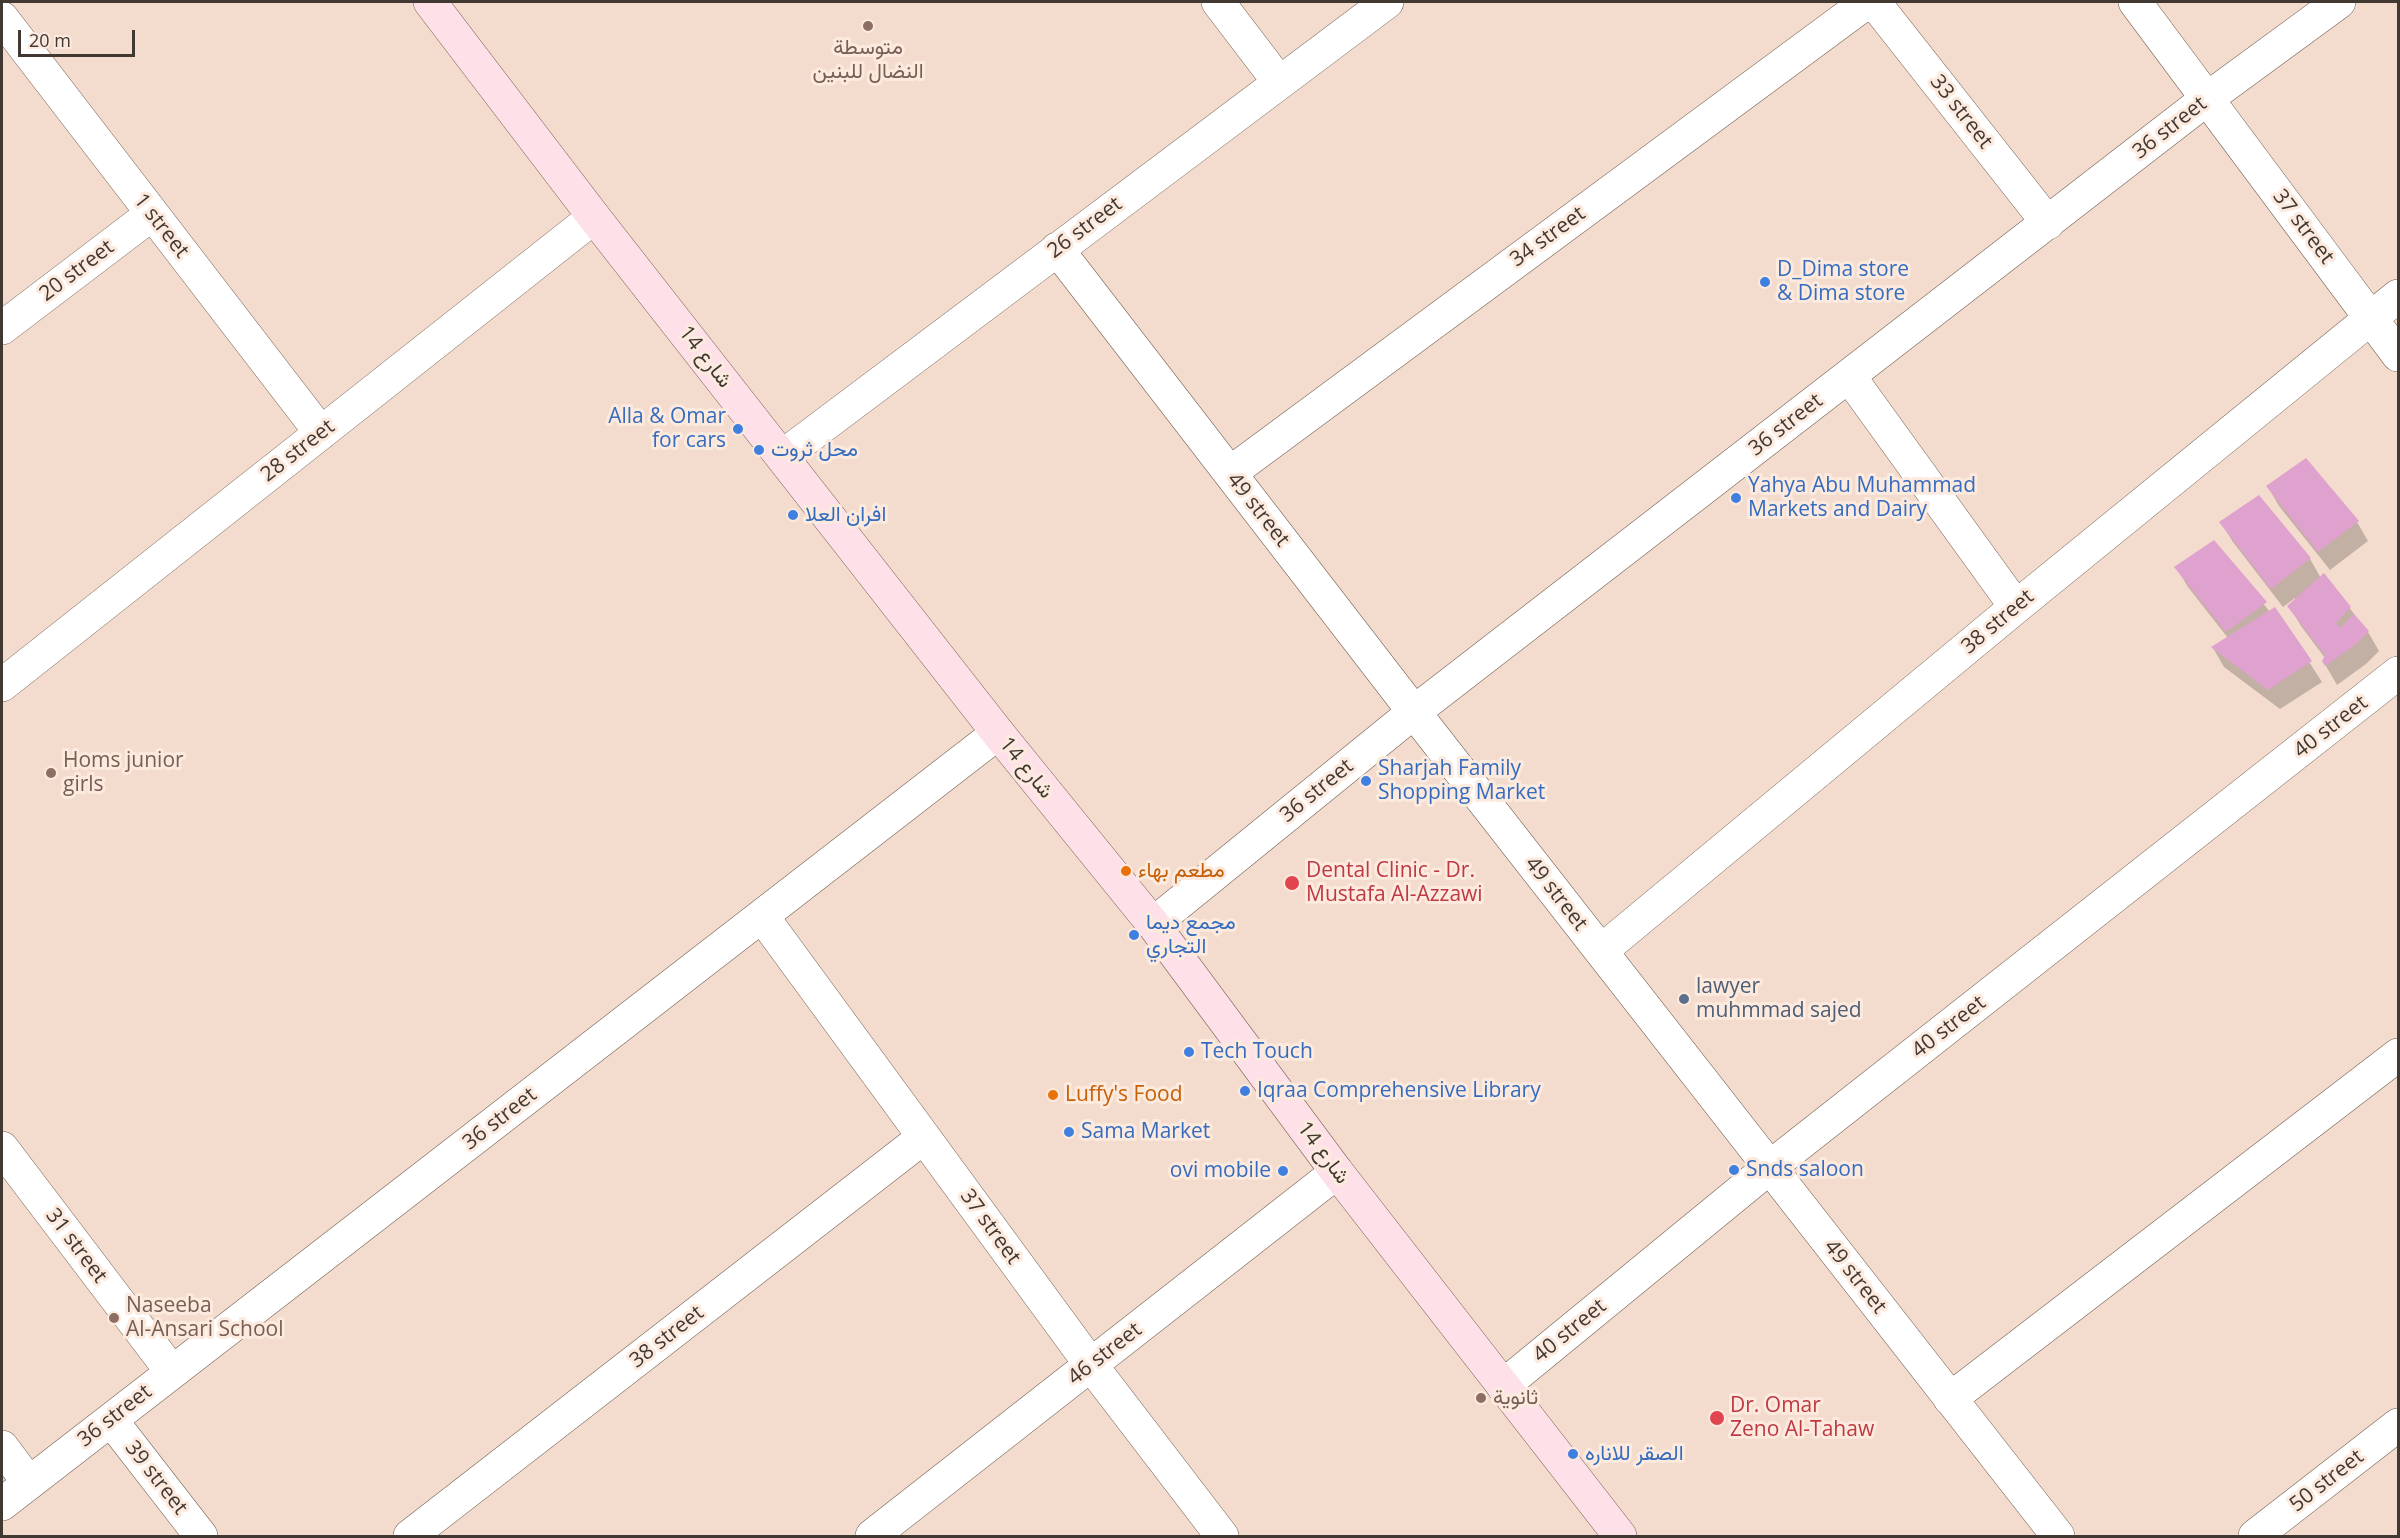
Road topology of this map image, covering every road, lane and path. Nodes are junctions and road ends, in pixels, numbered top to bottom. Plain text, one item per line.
1 (430, 2) edge
2 (1218, 2) edge
3 (1387, 2) edge
4 (1867, 2) edge
5 (1874, 2) edge
6 (2135, 2) edge
7 (2339, 2) edge
8 (2, 18) edge
9 (1279, 82) junction
10 (2208, 98) junction
11 (152, 214) junction
12 (594, 217) junction
13 (2048, 223) junction
14 (1057, 249) junction
15 (2398, 296) edge
16 (2370, 318) junction
17 (2, 328) edge
18 (2398, 355) edge
19 (1849, 376) junction
20 (321, 433) junction
21 (783, 456) junction
22 (1230, 473) junction
23 (2016, 607) junction
24 (2398, 676) edge
25 (2, 685) edge
26 (1414, 712) junction
27 (998, 733) junction
28 (762, 916) junction
29 (1153, 924) junction
30 (1601, 951) junction
31 (2398, 1055) edge
32 (924, 1137) junction
33 (2, 1148) edge
34 (1770, 1167) junction
35 (1337, 1172) junction
36 (1091, 1365) junction
37 (172, 1372) junction
38 (1503, 1386) junction
39 (1950, 1398) junction
40 (111, 1420) junction
41 (2398, 1425) edge
42 (2, 1447) edge
43 (28, 1483) junction
44 (2, 1504) edge
45 (201, 1536) edge
46 (410, 1536) edge
47 (872, 1536) edge
48 (1222, 1536) edge
49 (1620, 1536) edge
50 (2058, 1536) edge
51 (2256, 1536) edge

1 - 12 street, شارع 14
2 - 9 street
3 - 9 street, 26 street
4 - 22 street, 34 street
5 - 13 street, 33 street
6 - 10 street
7 - 10 street, 36 street
8 - 11 street, 1 street
9 - 14 street, 26 street
10 - 13 street, 36 street
10 - 16 street, 37 street
11 - 17 street, 20 street
11 - 20 street, 1 street
12 - 20 street, 28 street
12 - 21 street, شارع 14
13 - 19 street, 36 street
14 - 21 street, 26 street
14 - 22 street, 49 street
15 - 16 street, 38 street
16 - 18 street, 37 street
16 - 23 street, 38 street
19 - 23 street
19 - 26 street, 36 street
20 - 25 street, 28 street
21 - 27 street, شارع 14
22 - 26 street, 49 street
23 - 30 street, 38 street
24 - 34 street, 40 street
26 - 29 street, 36 street
26 - 30 street, 49 street
27 - 28 street, 36 street
27 - 29 street, شارع 14
28 - 32 street, 37 street
28 - 37 street, 36 street
29 - 35 street, شارع 14
30 - 34 street, 49 street
31 - 39 street
32 - 36 street, 37 street
32 - 46 street, 38 street
33 - 37 street, 31 street
34 - 38 street, 40 street
34 - 39 street, 49 street
35 - 36 street, 46 street
35 - 38 street, شارع 14
36 - 47 street, 46 street
36 - 48 street, 37 street
37 - 40 street, 36 street
38 - 49 street, شارع 14
39 - 50 street, 49 street
40 - 43 street, 36 street
40 - 45 street, 39 street
41 - 51 street, 50 street
42 - 43 street
43 - 44 street, 36 street

